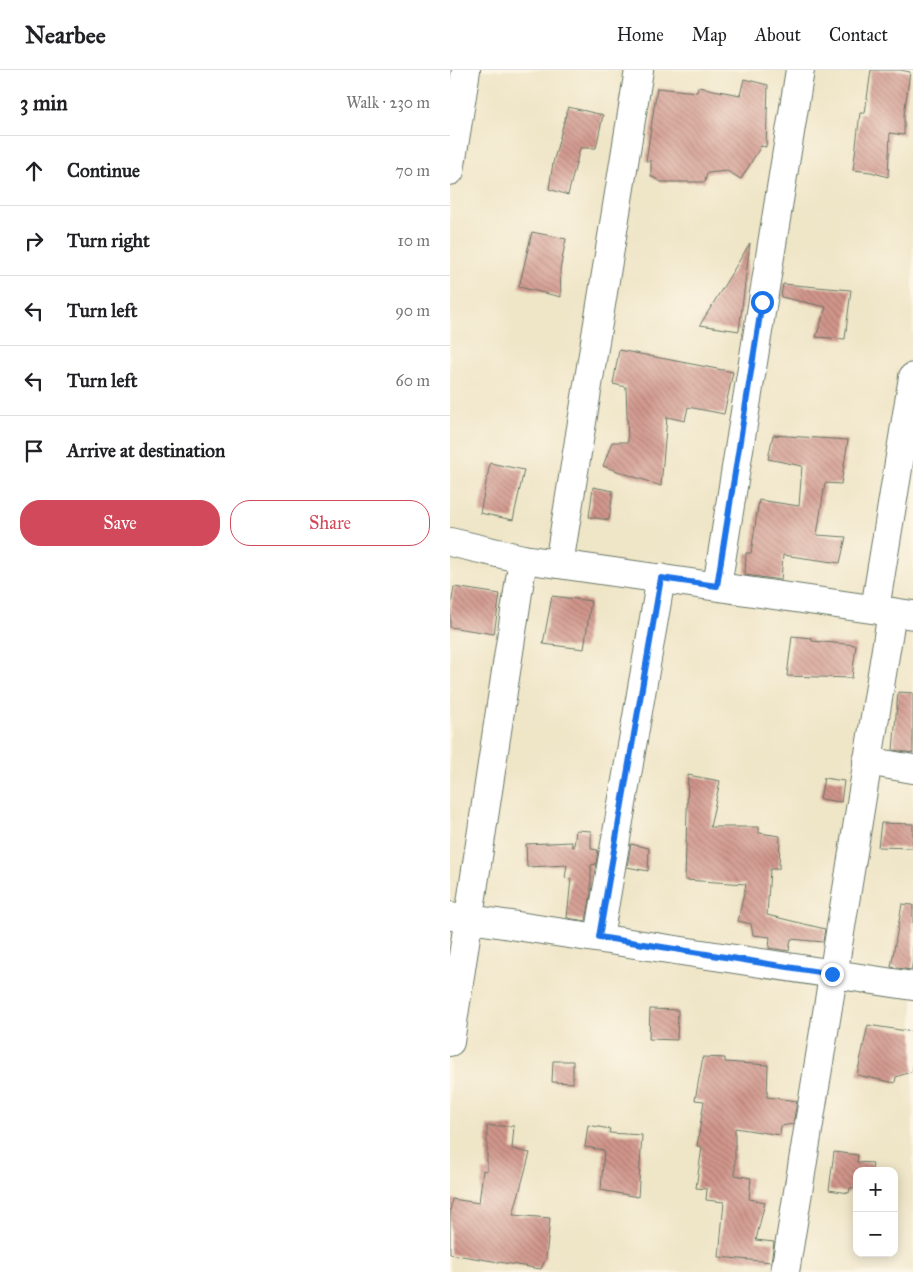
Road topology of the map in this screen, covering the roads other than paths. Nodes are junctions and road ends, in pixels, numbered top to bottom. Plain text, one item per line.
1 (466, 70) edge
2 (639, 70) edge
3 (800, 70) edge
4 (450, 171) edge
5 (913, 377) edge
6 (450, 542) edge
7 (523, 559) junction
8 (559, 564) junction
9 (661, 578) junction
10 (717, 586) junction
11 (893, 612) edge
12 (867, 761) junction
13 (913, 769) edge
14 (459, 917) edge
15 (599, 937) junction
16 (832, 974) junction
17 (913, 986) edge
18 (450, 1042) edge
19 (785, 1272) edge

1 - 4 street
2 - 8 street
3 - 10 street
5 - 11 street
6 - 7 street
7 - 8 street
7 - 14 street
8 - 9 street
9 - 10 street
9 - 15 street
10 - 11 street
11 - 12 street
12 - 13 street
12 - 16 street
14 - 15 street
14 - 18 street
15 - 16 street
16 - 17 street
16 - 19 street

